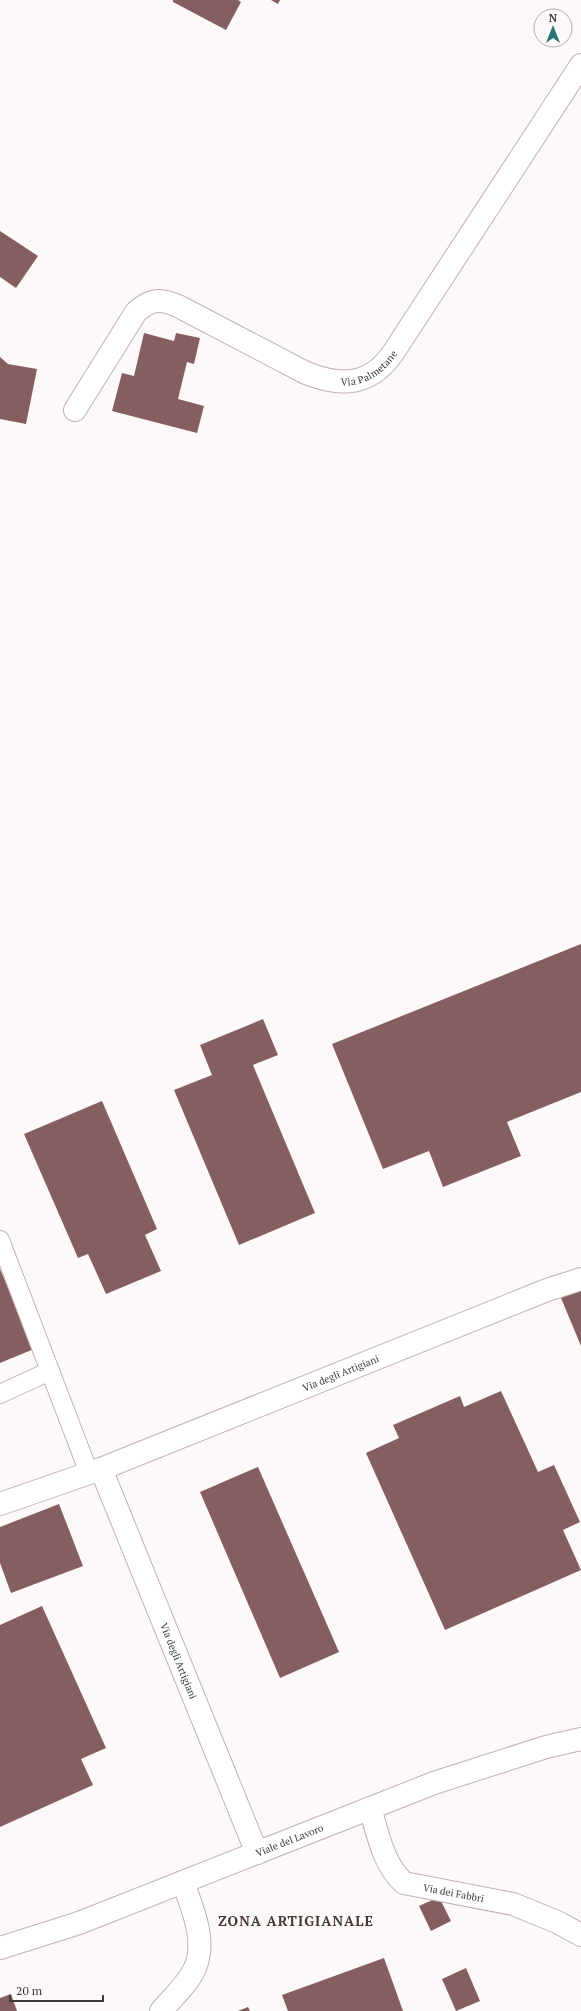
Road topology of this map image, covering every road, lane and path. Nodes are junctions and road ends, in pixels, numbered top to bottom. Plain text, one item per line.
1 (581, 65) edge
2 (75, 410) dead end
3 (0, 1240) edge
4 (581, 1279) edge
5 (50, 1372) junction
6 (0, 1394) edge
7 (95, 1471) junction
8 (0, 1504) edge
9 (581, 1739) edge
10 (370, 1808) junction
11 (257, 1853) junction
12 (183, 1882) junction
13 (581, 1935) edge
14 (0, 1948) edge
15 (161, 2011) edge

1 - 2 street, Via Palmetane
3 - 5 lane
4 - 7 street, Via degli Artigiani
5 - 6 lane
5 - 7 lane
7 - 8 street, Via degli Artigiani
7 - 11 street, Via degli Artigiani
9 - 10 street, Viale del Lavoro
10 - 11 street, Viale del Lavoro
10 - 13 street, Via dei Fabbri
11 - 12 street, Viale del Lavoro
12 - 14 street, Viale del Lavoro
12 - 15 street

